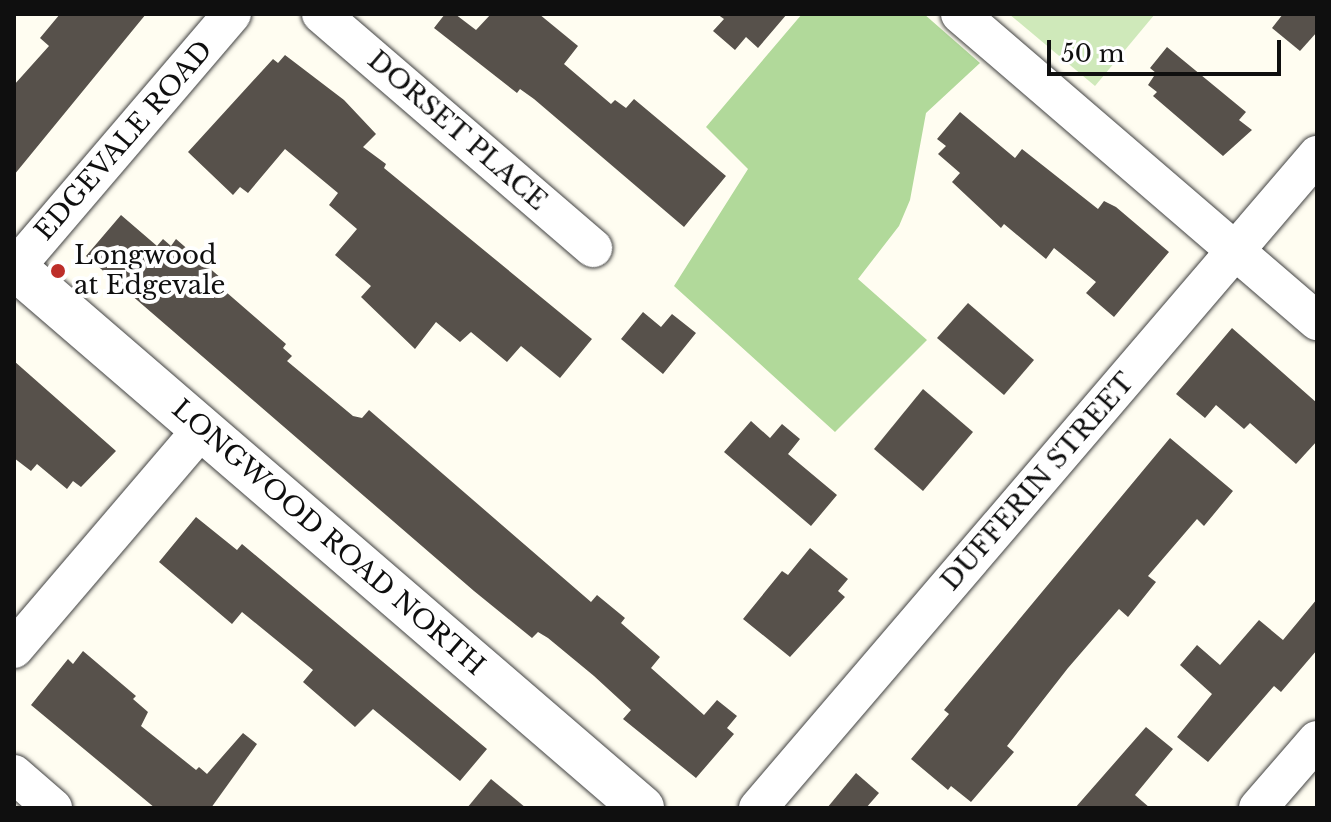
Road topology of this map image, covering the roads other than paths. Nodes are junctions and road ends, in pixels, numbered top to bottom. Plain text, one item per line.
1 (232, 14) edge
2 (321, 14) edge
3 (960, 14) edge
4 (1317, 155) edge
5 (593, 248) dead end
6 (1235, 251) junction
7 (14, 268) edge
8 (1317, 321) edge
9 (202, 429) junction
10 (14, 649) edge
11 (1317, 740) edge
12 (14, 774) edge
13 (53, 808) edge
14 (642, 808) edge
15 (758, 808) edge
16 (1258, 808) edge

1 - 7 street, EDGEVALE ROAD
2 - 5 street, DORSET PLACE
3 - 6 street
4 - 6 street, DUFFERIN STREET
6 - 8 street
6 - 15 street, DUFFERIN STREET
7 - 9 street, LONGWOOD ROAD NORTH
9 - 10 street
9 - 14 street, LONGWOOD ROAD NORTH
11 - 16 street
12 - 13 street

